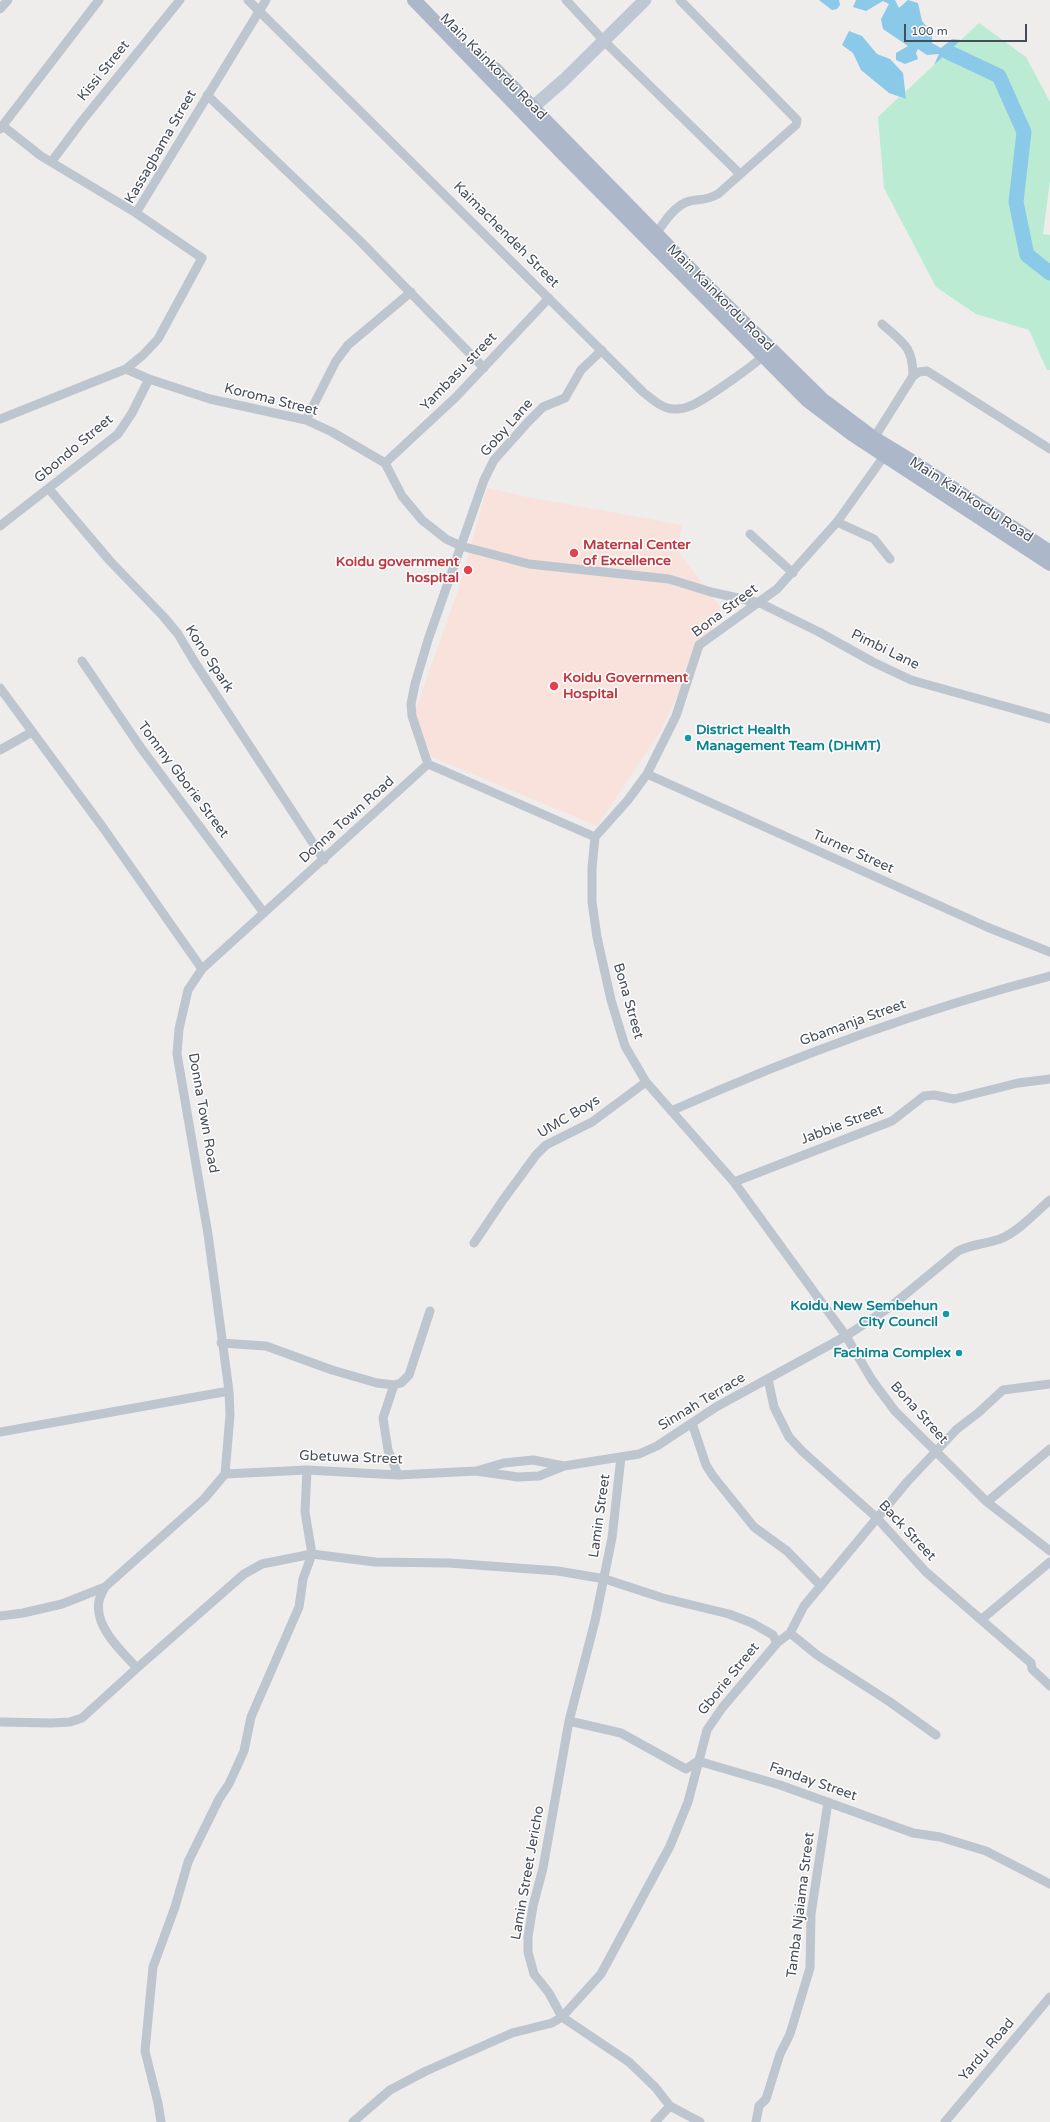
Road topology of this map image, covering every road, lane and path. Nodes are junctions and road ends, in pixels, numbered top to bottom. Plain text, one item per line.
1 (8, 0) edge
2 (99, 0) edge
3 (180, 0) edge
4 (248, 0) edge
5 (266, 0) edge
6 (414, 0) edge
7 (427, 0) edge
8 (566, 0) edge
9 (645, 0) edge
10 (680, 0) edge
11 (0, 9) edge
12 (260, 12) junction
13 (604, 41) junction
14 (207, 95) junction
15 (529, 111) junction
16 (1, 128) edge
17 (52, 161) junction
18 (740, 174) junction
19 (612, 196) junction
20 (136, 213) junction
21 (656, 234) junction
22 (411, 292) junction
23 (709, 294) junction
24 (549, 298) junction
25 (882, 324) dead end
26 (602, 350) junction
27 (766, 352) junction
28 (484, 368) junction
29 (126, 369) junction
30 (913, 376) junction
31 (149, 379) junction
32 (0, 419) edge
33 (306, 420) junction
34 (874, 438) junction
35 (1050, 449) edge
36 (888, 451) junction
37 (385, 463) junction
38 (49, 489) junction
39 (837, 522) junction
40 (0, 526) edge
41 (750, 534) dead end
42 (461, 546) junction
43 (1050, 552) edge
44 (890, 559) dead end
45 (1050, 564) edge
46 (793, 573) junction
47 (760, 603) junction
48 (82, 661) dead end
49 (0, 688) edge
50 (1050, 719) edge
51 (32, 732) junction
52 (0, 750) edge
53 (428, 764) junction
54 (647, 774) junction
55 (595, 837) junction
56 (324, 860) junction
57 (264, 913) junction
58 (1050, 952) edge
59 (202, 969) junction
60 (1050, 976) edge
61 (1050, 1079) edge
62 (646, 1082) junction
63 (670, 1110) junction
64 (734, 1182) junction
65 (1050, 1200) edge
66 (474, 1243) dead end
67 (430, 1311) dead end
68 (846, 1336) junction
69 (221, 1343) junction
70 (768, 1379) junction
71 (1050, 1384) edge
72 (394, 1385) junction
73 (229, 1390) junction
74 (692, 1423) junction
75 (0, 1432) edge
76 (1050, 1449) edge
77 (936, 1452) junction
78 (621, 1457) junction
79 (564, 1466) junction
80 (307, 1470) junction
81 (476, 1470) junction
82 (225, 1474) junction
83 (398, 1474) junction
84 (987, 1502) junction
85 (877, 1518) junction
86 (1050, 1551) edge
87 (312, 1554) junction
88 (1050, 1562) edge
89 (605, 1579) junction
90 (821, 1586) junction
91 (106, 1587) junction
92 (0, 1616) edge
93 (982, 1619) junction
94 (790, 1633) junction
95 (777, 1643) junction
96 (137, 1668) junction
97 (1050, 1686) edge
98 (569, 1721) junction
99 (0, 1722) edge
100 (936, 1735) dead end
101 (698, 1761) junction
102 (828, 1802) junction
103 (1050, 1884) edge
104 (1050, 1997) edge
105 (562, 2017) junction
106 (670, 2106) junction
107 (161, 2122) edge
108 (353, 2122) edge
109 (655, 2122) edge
110 (700, 2122) edge
111 (756, 2122) edge
112 (945, 2122) edge

1 - 11 street
2 - 16 street
3 - 17 street, Kissi Street
4 - 12 street, Kaimachendeh Street
5 - 12 street, Kassagbama Street
6 - 15 main road
7 - 15 main road, Main Kainkordu Road
8 - 13 street
9 - 13 main road
10 - 18 street
12 - 14 street, Kassagbama Street
12 - 24 street, Kaimachendeh Street
13 - 15 main road
13 - 18 street
14 - 20 street, Kassagbama Street
14 - 22 street
15 - 19 main road
16 - 17 street
17 - 20 street
18 - 21 street
19 - 21 main road, Main Kainkordu Road
19 - 23 main road
20 - 29 street, Kassagbama Street
21 - 23 main road, Main Kainkordu Road
22 - 28 street
22 - 33 street
23 - 27 main road
24 - 26 street, Kaimachendeh Street
24 - 28 street, Yambasu street
25 - 30 street
26 - 27 street, Kaimachendeh Street
26 - 42 street, Goby Lane
27 - 34 main road, Main Kainkordu Road
27 - 36 main road
28 - 37 street, Yambasu street
29 - 31 street, Koroma Street
29 - 32 street, Kassagbama Street
30 - 34 street
30 - 35 street
31 - 33 street, Koroma Street
31 - 38 street, Gbondo Street
33 - 37 street, Koroma Street
34 - 36 main road, Main Kainkordu Road
36 - 39 street, Bona Street
36 - 43 main road, Main Kainkordu Road
36 - 45 main road, Main Kainkordu Road
37 - 42 street
38 - 40 street, Gbondo Street
38 - 56 street, Kono Spark
39 - 44 street
39 - 46 street, Bona Street
41 - 46 street
42 - 47 street, Pimbi Lane
42 - 53 street, Goby Lane
46 - 47 street, Bona Street
47 - 50 street, Pimbi Lane
47 - 54 street, Bona Street
48 - 57 street, Tommy Gborie Street
49 - 51 street
51 - 52 street
51 - 59 street
53 - 55 street
53 - 56 street, Donna Town Road
54 - 55 street, Bona Street
54 - 58 street, Turner Street
55 - 62 street, Bona Street
56 - 57 street, Donna Town Road
57 - 59 street, Donna Town Road
59 - 69 street, Donna Town Road
60 - 63 street, Gbamanja Street
61 - 64 street, Jabbie Street
62 - 63 street, Bona Street
62 - 66 street, UMC Boys
63 - 64 street, Bona Street
64 - 68 street, Bona Street
65 - 68 street, Sinnah Terrace
67 - 72 street
68 - 70 street, Sinnah Terrace
68 - 77 street, Bona Street
69 - 72 street
69 - 73 street, Donna Town Road
70 - 74 street, Sinnah Terrace
70 - 85 street, Back Street
71 - 77 street, Gborie Street
72 - 83 street
73 - 75 street
73 - 82 street, Donna Town Road
74 - 78 street, Sinnah Terrace
74 - 90 street
76 - 84 street
77 - 84 street, Bona Street
77 - 85 street, Gborie Street
78 - 79 street, Sinnah Terrace
78 - 89 street, Lamin Street
79 - 81 street, Sinnah Terrace
79 - 81 street, Sinnah Terrace
80 - 82 street, Gbetuwa Street
80 - 83 street, Gbetuwa Street
80 - 87 street
81 - 83 street, Gbetuwa Street
82 - 91 street
84 - 86 street, Bona Street
85 - 90 street, Gborie Street
85 - 93 street, Back Street
87 - 89 street
87 - 96 street
87 - 107 street
88 - 93 street
89 - 95 street
89 - 98 street, Lamin Street Jericho
90 - 94 street, Gborie Street
91 - 92 street
91 - 96 street
93 - 97 street, Back Street
94 - 95 street, Gborie Street
94 - 100 street
95 - 101 street, Gborie Street
96 - 99 street
98 - 101 street
98 - 105 street, Lamin Street Jericho
101 - 102 street, Fanday Street
101 - 105 street, Gborie Street
102 - 103 street, Fanday Street
102 - 111 street, Tamba Njaiama Street
104 - 112 street, Yardu Road
105 - 106 street, Lamin Street Jericho
105 - 108 street
106 - 109 street
106 - 110 street, Lamin Street Jericho

